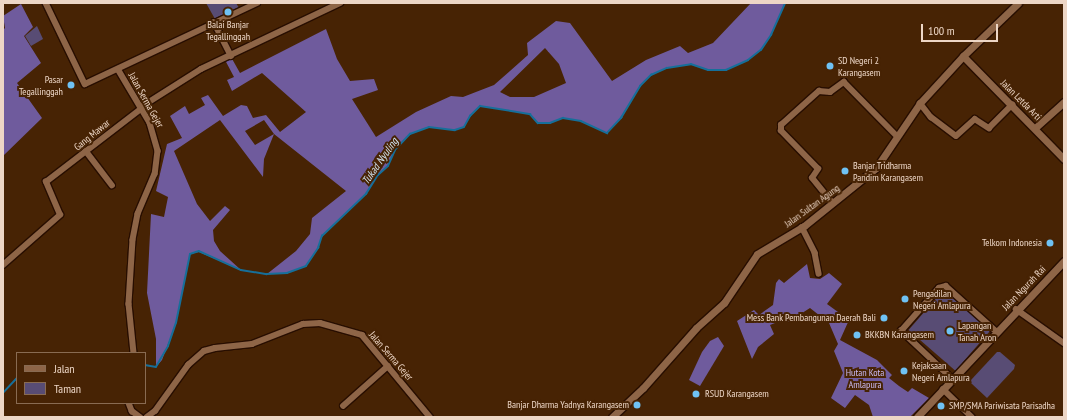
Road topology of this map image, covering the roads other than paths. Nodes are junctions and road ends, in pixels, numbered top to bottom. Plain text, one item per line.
1 (46, 3) edge
2 (257, 3) edge
3 (340, 3) edge
4 (1018, 3) edge
5 (214, 22) junction
6 (231, 56) junction
7 (963, 56) junction
8 (118, 68) junction
9 (1064, 102) edge
10 (920, 103) junction
11 (1012, 105) junction
12 (141, 107) junction
13 (1035, 128) junction
14 (897, 136) junction
15 (86, 151) junction
16 (1064, 159) edge
17 (112, 186) dead end
18 (833, 204) junction
19 (802, 227) junction
20 (1064, 261) edge
21 (3, 264) edge
22 (819, 274) dead end
23 (1016, 309) junction
24 (997, 332) junction
25 (1064, 343) edge
26 (134, 352) edge
27 (388, 366) junction
28 (952, 379) junction
29 (943, 389) junction
30 (129, 404) edge
31 (343, 406) dead end
32 (140, 417) edge
33 (147, 417) edge
34 (430, 417) edge
35 (612, 417) edge
36 (917, 417) edge
37 (972, 417) edge

1 - 8 street
2 - 5 street
3 - 6 street, Gang Mawar
4 - 7 street, Jalan Sultan Agung
5 - 6 street
5 - 8 street
6 - 12 street, Gang Mawar
7 - 10 street, Jalan Sultan Agung
7 - 11 street, Jalan Letda Arti
8 - 12 street, Jalan Serma Gejer
9 - 13 street
10 - 11 street
10 - 14 street, Jalan Sultan Agung
11 - 13 street, Jalan Letda Arti
12 - 15 street, Gang Mawar
12 - 26 street, Jalan Serma Gejer
13 - 16 street, Jalan Letda Arti
14 - 18 street, Jalan Sultan Agung
14 - 18 street
15 - 17 street
15 - 21 street, Gang Mawar
18 - 19 street, Jalan Sultan Agung
19 - 22 street
19 - 35 street, Jalan Sultan Agung
20 - 23 street, Jalan Ngurah Rai
23 - 24 street, Jalan Ngurah Rai
23 - 25 street
24 - 28 street, Jalan Ngurah Rai
24 - 28 street
27 - 31 street
27 - 33 street, Jalan Serma Gejer
27 - 34 street, Jalan Serma Gejer
28 - 29 street, Jalan Ngurah Rai
29 - 36 street, Jalan Ngurah Rai
29 - 37 street
30 - 32 street

